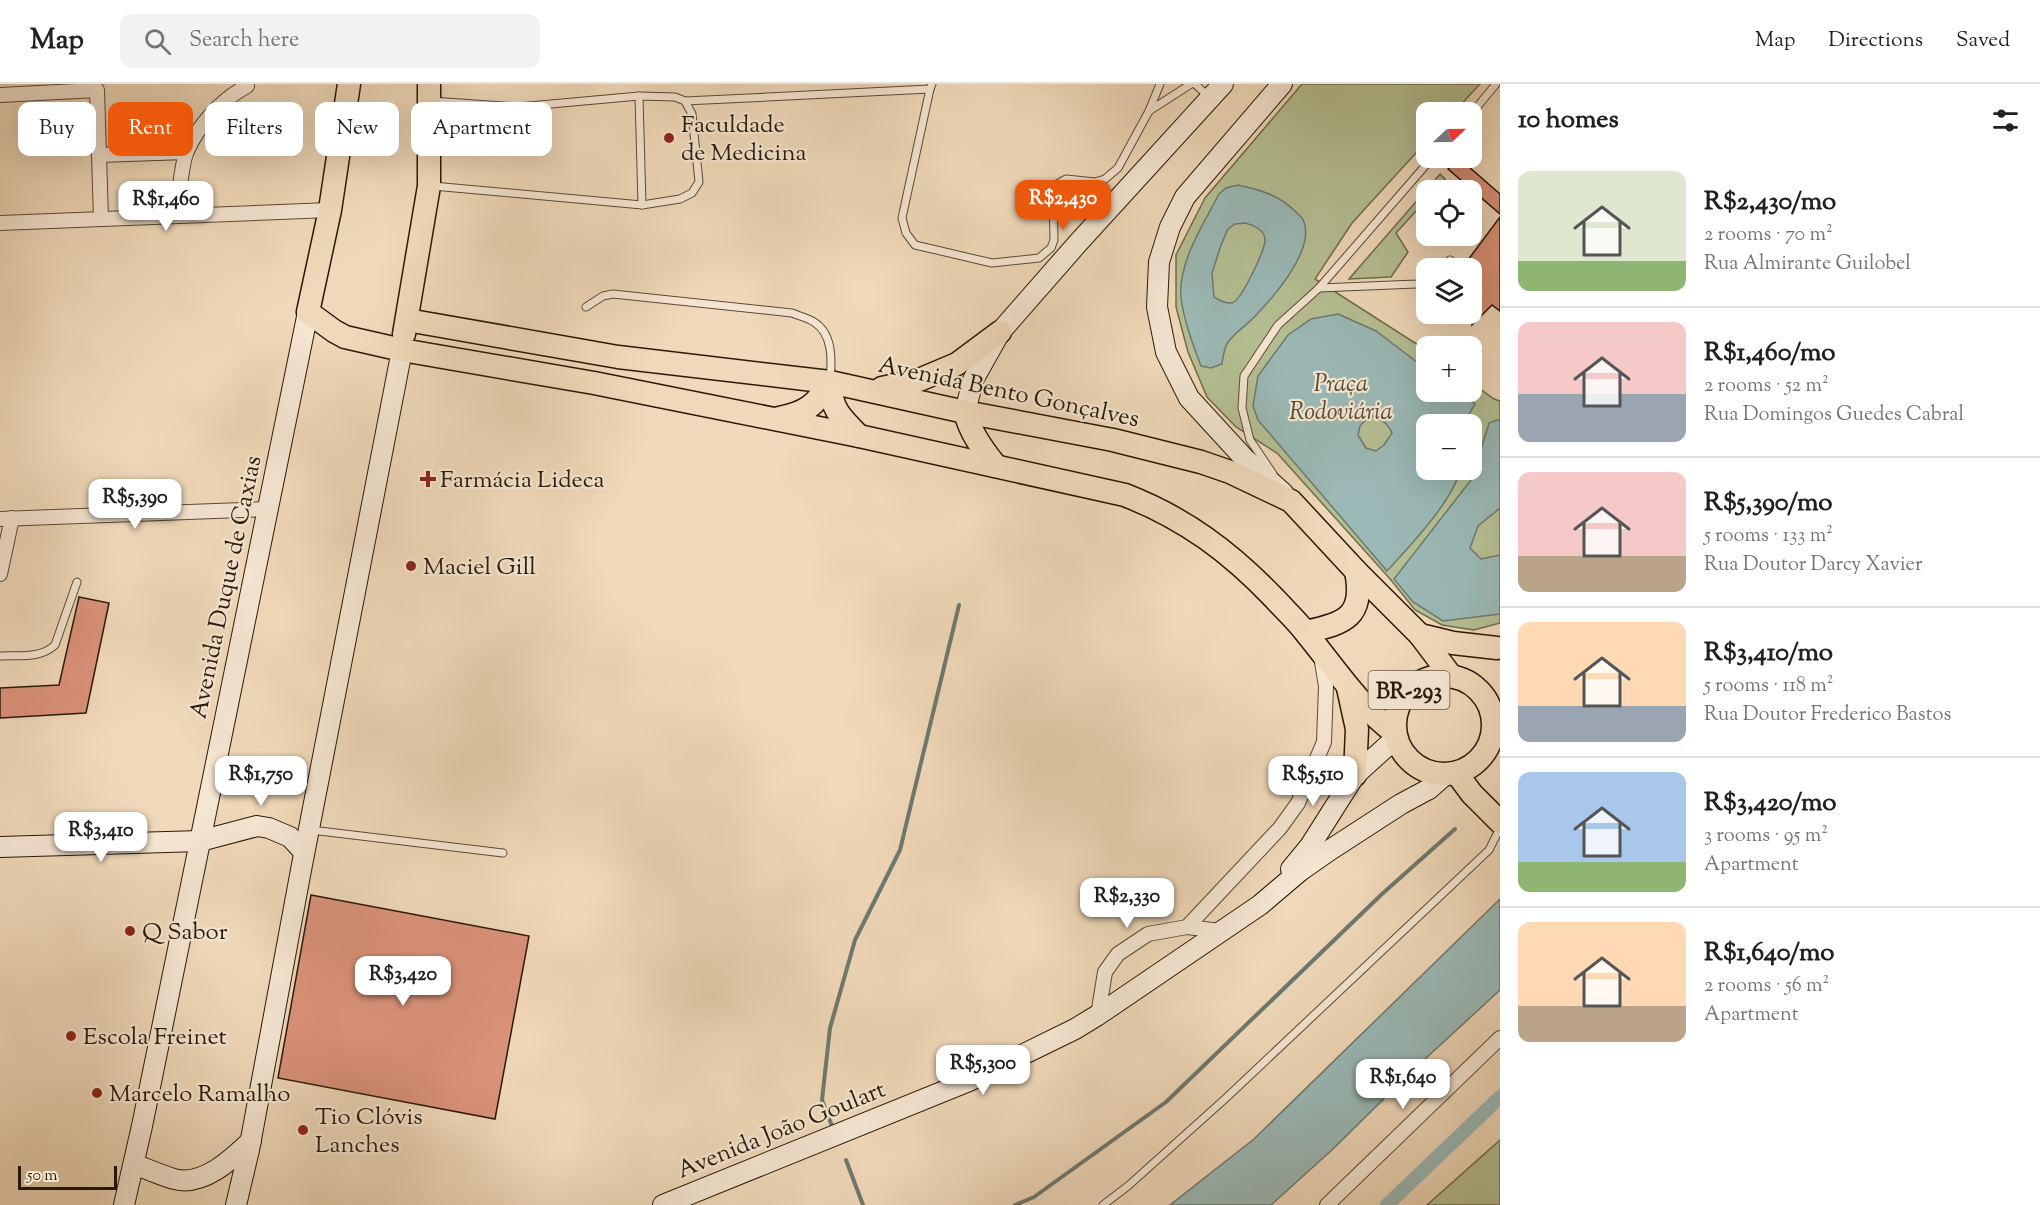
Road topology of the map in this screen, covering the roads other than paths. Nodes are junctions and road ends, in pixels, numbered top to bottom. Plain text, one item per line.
1 (349, 84) edge
2 (1160, 84) edge
3 (1193, 84) edge
4 (1282, 84) edge
5 (1497, 84) edge
6 (247, 86) dead end
7 (931, 86) edge
8 (1216, 91) edge
9 (429, 92) edge
10 (0, 95) edge
11 (639, 96) junction
12 (685, 101) junction
13 (1481, 102) edge
14 (1149, 111) junction
15 (193, 142) edge
16 (99, 155) junction
17 (108, 155) edge
18 (185, 156) edge
19 (1423, 168) edge
20 (429, 186) junction
21 (642, 205) junction
22 (330, 210) junction
23 (176, 216) junction
24 (101, 219) junction
25 (0, 223) edge
26 (1416, 284) edge
27 (1319, 288) junction
28 (586, 307) dead end
29 (308, 312) junction
30 (408, 313) junction
31 (1000, 332) junction
32 (365, 342) junction
33 (402, 350) junction
34 (830, 382) junction
35 (873, 390) junction
36 (965, 412) junction
37 (774, 419) junction
38 (859, 436) junction
39 (996, 466) junction
40 (1291, 501) junction
41 (268, 509) junction
42 (6, 518) edge
43 (1356, 572) junction
44 (0, 574) edge
45 (77, 582) dead end
46 (1306, 632) junction
47 (1420, 635) junction
48 (1498, 647) edge
49 (1320, 651) junction
50 (0, 656) edge
51 (1454, 676) junction
52 (1347, 684) junction
53 (1497, 725) edge
54 (1395, 735) junction
55 (1451, 774) junction
56 (1355, 775) junction
57 (1500, 822) edge
58 (1500, 828) edge
59 (309, 829) junction
60 (200, 841) junction
61 (0, 847) edge
62 (304, 852) junction
63 (503, 853) dead end
64 (1260, 905) junction
65 (1187, 927) junction
66 (1221, 931) junction
67 (1098, 1016) junction
68 (1500, 1038) edge
69 (251, 1141) junction
70 (134, 1164) junction
71 (124, 1205) edge
72 (236, 1205) edge
73 (663, 1205) edge
74 (1102, 1205) edge
75 (1327, 1205) edge

1 - 22 main road, Avenida Duque de Caxias
2 - 14 lane
3 - 8 lane
3 - 14 lane
4 - 40 main road
5 - 13 lane
6 - 15 street
7 - 12 lane
7 - 14 lane
8 - 31 main road
9 - 11 lane
9 - 20 main road
10 - 16 street
11 - 12 lane
11 - 21 lane
12 - 21 lane
16 - 17 street
16 - 24 street
18 - 23 street
19 - 27 lane
20 - 21 lane
20 - 30 main road
22 - 23 street
22 - 29 main road, Avenida Duque de Caxias
23 - 24 street
24 - 25 street
26 - 27 lane
27 - 40 lane
28 - 34 lane
29 - 32 main road
29 - 41 main road, Avenida Duque de Caxias
30 - 32 main road
30 - 33 main road
30 - 34 main road, Avenida Bento Gonçalves
31 - 35 main road
31 - 36 main road
32 - 33 main road
33 - 37 main road
33 - 59 main road
34 - 35 main road, Avenida Bento Gonçalves
34 - 37 main road
34 - 38 main road
35 - 36 main road, Avenida Bento Gonçalves
36 - 39 main road
36 - 40 main road, Avenida Bento Gonçalves
37 - 38 main road
38 - 39 main road
39 - 46 main road
40 - 43 main road, Avenida Bento Gonçalves
41 - 42 street
41 - 60 main road, Avenida Duque de Caxias
42 - 44 street
43 - 46 main road
43 - 47 main road, Avenida Bento Gonçalves
45 - 50 lane
46 - 49 main road
47 - 48 main road
47 - 51 main road, Avenida Bento Gonçalves
48 - 51 main road, BR-293
49 - 52 main road
49 - 65 street
51 - 53 main road, Avenida Bento Gonçalves
51 - 54 main road, BR-293
52 - 54 main road
52 - 56 main road
53 - 55 main road, Avenida João Goulart / BR-293
54 - 55 main road
54 - 56 main road, Avenida João Goulart / BR-293
55 - 57 main road
55 - 64 main road, Avenida João Goulart / BR-293
56 - 64 main road, Avenida João Goulart / BR-293
58 - 74 lane
59 - 62 main road
59 - 63 lane
60 - 61 main road
60 - 62 main road
60 - 70 main road, Avenida Duque de Caxias
62 - 69 main road
64 - 66 main road, Avenida João Goulart / BR-293
65 - 66 street
65 - 67 street
66 - 67 main road, Avenida João Goulart / BR-293
67 - 73 main road, Avenida João Goulart / BR-293
68 - 75 street
69 - 70 main road
69 - 72 main road
70 - 71 main road, Avenida Duque de Caxias

